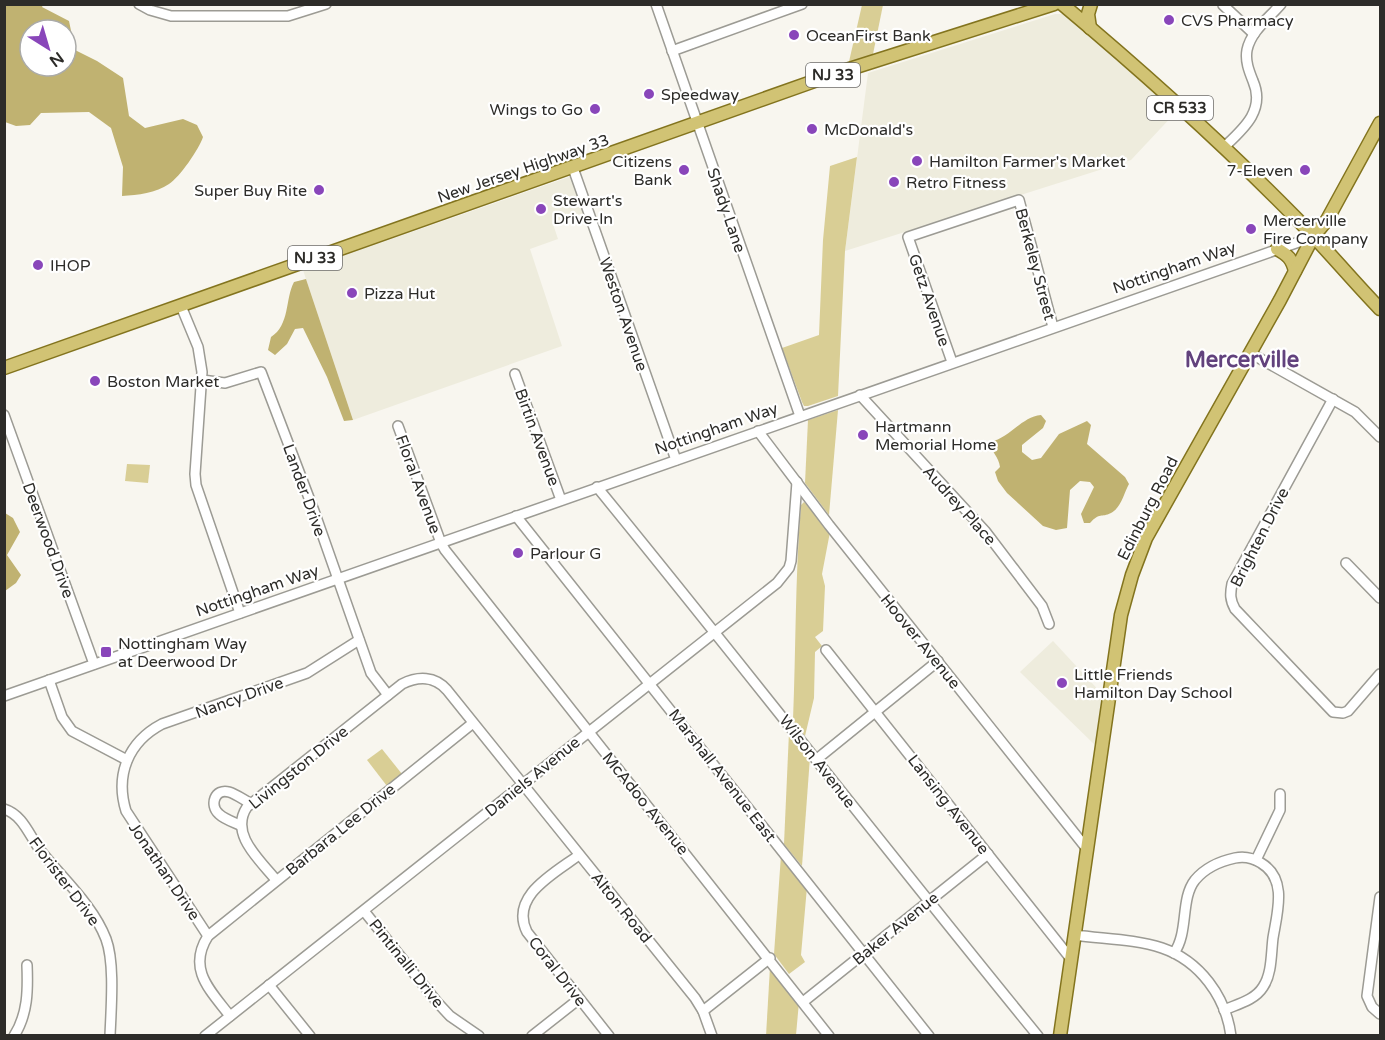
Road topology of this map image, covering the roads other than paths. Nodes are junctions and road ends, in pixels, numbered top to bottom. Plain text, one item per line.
1 (139, 4) edge
2 (197, 4) edge
3 (327, 4) edge
4 (656, 4) edge
5 (1054, 4) edge
6 (1062, 4) edge
7 (1091, 4) edge
8 (1281, 4) edge
9 (802, 5) edge
10 (1223, 5) edge
11 (198, 16) junction
12 (1090, 28) junction
13 (1254, 34) junction
14 (672, 51) junction
15 (697, 123) junction
16 (1380, 123) edge
17 (1222, 148) junction
18 (573, 168) junction
19 (908, 237) joint
20 (1313, 237) junction
21 (1277, 249) junction
22 (1295, 271) junction
23 (182, 306) junction
24 (1380, 309) edge
25 (1053, 327) junction
26 (1250, 353) junction
27 (952, 362) junction
28 (4, 368) edge
29 (515, 374) dead end
30 (202, 380) junction
31 (860, 395) junction
32 (1333, 399) junction
33 (4, 415) edge
34 (800, 416) junction
35 (398, 426) dead end
36 (758, 431) junction
37 (1380, 437) edge
38 (676, 460) junction
39 (797, 482) junction
40 (597, 488) junction
41 (561, 500) junction
42 (516, 516) junction
43 (441, 543) junction
44 (1346, 563) dead end
45 (338, 579) junction
46 (1380, 598) edge
47 (240, 613) junction
48 (1049, 624) dead end
49 (715, 631) junction
50 (359, 640) junction
51 (826, 650) dead end
52 (938, 661) junction
53 (94, 664) junction
54 (1380, 674) edge
55 (49, 680) junction
56 (650, 683) junction
57 (388, 695) junction
58 (4, 696) edge
59 (876, 711) junction
60 (473, 723) junction
61 (588, 731) junction
62 (817, 759) junction
63 (126, 760) junction
64 (523, 784) junction
65 (1280, 794) dead end
66 (250, 803) junction
67 (4, 809) edge
68 (240, 825) junction
69 (1087, 849) junction
70 (988, 854) junction
71 (579, 855) junction
72 (1256, 860) junction
73 (276, 880) junction
74 (1380, 897) edge
75 (928, 902) junction
76 (1380, 908) edge
77 (364, 911) junction
78 (1075, 935) junction
79 (208, 936) junction
80 (863, 953) junction
81 (1174, 953) junction
82 (770, 958) junction
83 (1071, 959) junction
84 (27, 965) dead end
85 (268, 985) junction
86 (579, 999) junction
87 (803, 1002) junction
88 (1224, 1010) junction
89 (703, 1011) junction
90 (1380, 1014) edge
91 (230, 1016) junction
92 (14, 1035) edge
93 (110, 1035) edge
94 (205, 1035) edge
95 (310, 1035) edge
96 (479, 1035) edge
97 (532, 1035) edge
98 (609, 1035) edge
99 (712, 1035) edge
100 (829, 1035) edge
101 (929, 1035) edge
102 (1038, 1035) edge
103 (1060, 1035) edge
104 (1231, 1035) edge

1 - 11 street
2 - 11 street
3 - 11 street
4 - 14 street, Shady Lane
5 - 15 main road, New Jersey Highway 33 / NJ 33
6 - 12 main road, CR 533
7 - 12 main road
8 - 13 street
9 - 14 street
10 - 13 street
12 - 17 main road, CR 533
13 - 17 street
14 - 15 street, Shady Lane
15 - 18 main road, New Jersey Highway 33 / NJ 33
15 - 34 street, Shady Lane
16 - 20 main road
17 - 20 main road, CR 533
18 - 23 main road, New Jersey Highway 33 / NJ 33
18 - 38 street, Weston Avenue
19 - 25 street, Berkeley Street
19 - 27 street, Getz Avenue
20 - 21 street, Nottingham Way
20 - 22 main road, Edinburg Road
20 - 24 main road, CR 533
21 - 22 main road
21 - 25 street, Nottingham Way
22 - 26 main road, Edinburg Road
23 - 28 main road, New Jersey Highway 33 / NJ 33
23 - 30 street
25 - 27 street, Nottingham Way
26 - 32 street
26 - 69 main road, Edinburg Road
27 - 31 street, Nottingham Way
29 - 41 street, Birtin Avenue
30 - 45 street, Lander Drive
30 - 47 street
31 - 34 street, Nottingham Way
31 - 48 street, Audrey Place
32 - 37 street
32 - 54 street, Brighten Drive
33 - 53 street, Deerwood Drive
34 - 36 street, Nottingham Way
35 - 43 street, Floral Avenue
36 - 38 street, Nottingham Way
36 - 39 street, Hoover Avenue
38 - 40 street, Nottingham Way
39 - 49 street, Daniels Avenue
39 - 52 street, Hoover Avenue
40 - 41 street, Nottingham Way
40 - 49 street, Wilson Avenue
41 - 42 street, Nottingham Way
42 - 43 street, Nottingham Way
42 - 56 street, Marshall Avenue East
43 - 45 street, Nottingham Way
43 - 61 street, McAdoo Avenue
44 - 46 street
45 - 47 street, Nottingham Way
45 - 50 street, Lander Drive
47 - 53 street, Nottingham Way
49 - 56 street, Daniels Avenue
49 - 62 street, Wilson Avenue
50 - 57 street, Lander Drive
50 - 63 street, Nancy Drive
51 - 59 street, Lansing Avenue
52 - 59 street
52 - 69 street, Hoover Avenue
53 - 55 street, Nottingham Way
55 - 58 street, Nottingham Way
55 - 63 street
56 - 61 street, Daniels Avenue
56 - 80 street, Marshall Avenue East
57 - 60 street, Livingston Drive
57 - 66 street, Livingston Drive
59 - 62 street
59 - 70 street, Lansing Avenue
60 - 64 street, Alton Road
60 - 73 street, Barbara Lee Drive
61 - 64 street, Daniels Avenue
61 - 82 street, McAdoo Avenue
62 - 75 street, Wilson Avenue
63 - 79 street, Jonathan Drive
64 - 71 street, Alton Road
64 - 77 street, Daniels Avenue
65 - 72 street
66 - 68 street, Livingston Drive
66 - 68 street
67 - 93 street, Florister Drive
68 - 73 street, Livingston Drive
69 - 78 main road, Edinburg Road
70 - 75 street, Baker Avenue
70 - 83 street, Lansing Avenue
71 - 86 street, Coral Drive
71 - 89 street, Alton Road
72 - 81 street
72 - 88 street
73 - 79 street, Barbara Lee Drive
74 - 76 street
75 - 80 street, Baker Avenue
75 - 102 street, Wilson Avenue
76 - 90 street
77 - 85 street, Daniels Avenue
77 - 96 street, Pintinalli Drive
78 - 81 street
78 - 83 main road, Edinburg Road
79 - 91 street, Jonathan Drive
80 - 87 street, Baker Avenue
80 - 101 street, Marshall Avenue East
81 - 88 street
82 - 87 street, McAdoo Avenue
82 - 89 street
83 - 103 main road, Edinburg Road
84 - 92 street
85 - 91 street, Daniels Avenue
85 - 95 street
86 - 97 street
86 - 98 street, Coral Drive
87 - 100 street, McAdoo Avenue
88 - 104 street
89 - 99 street, Alton Road
91 - 94 street, Daniels Avenue

